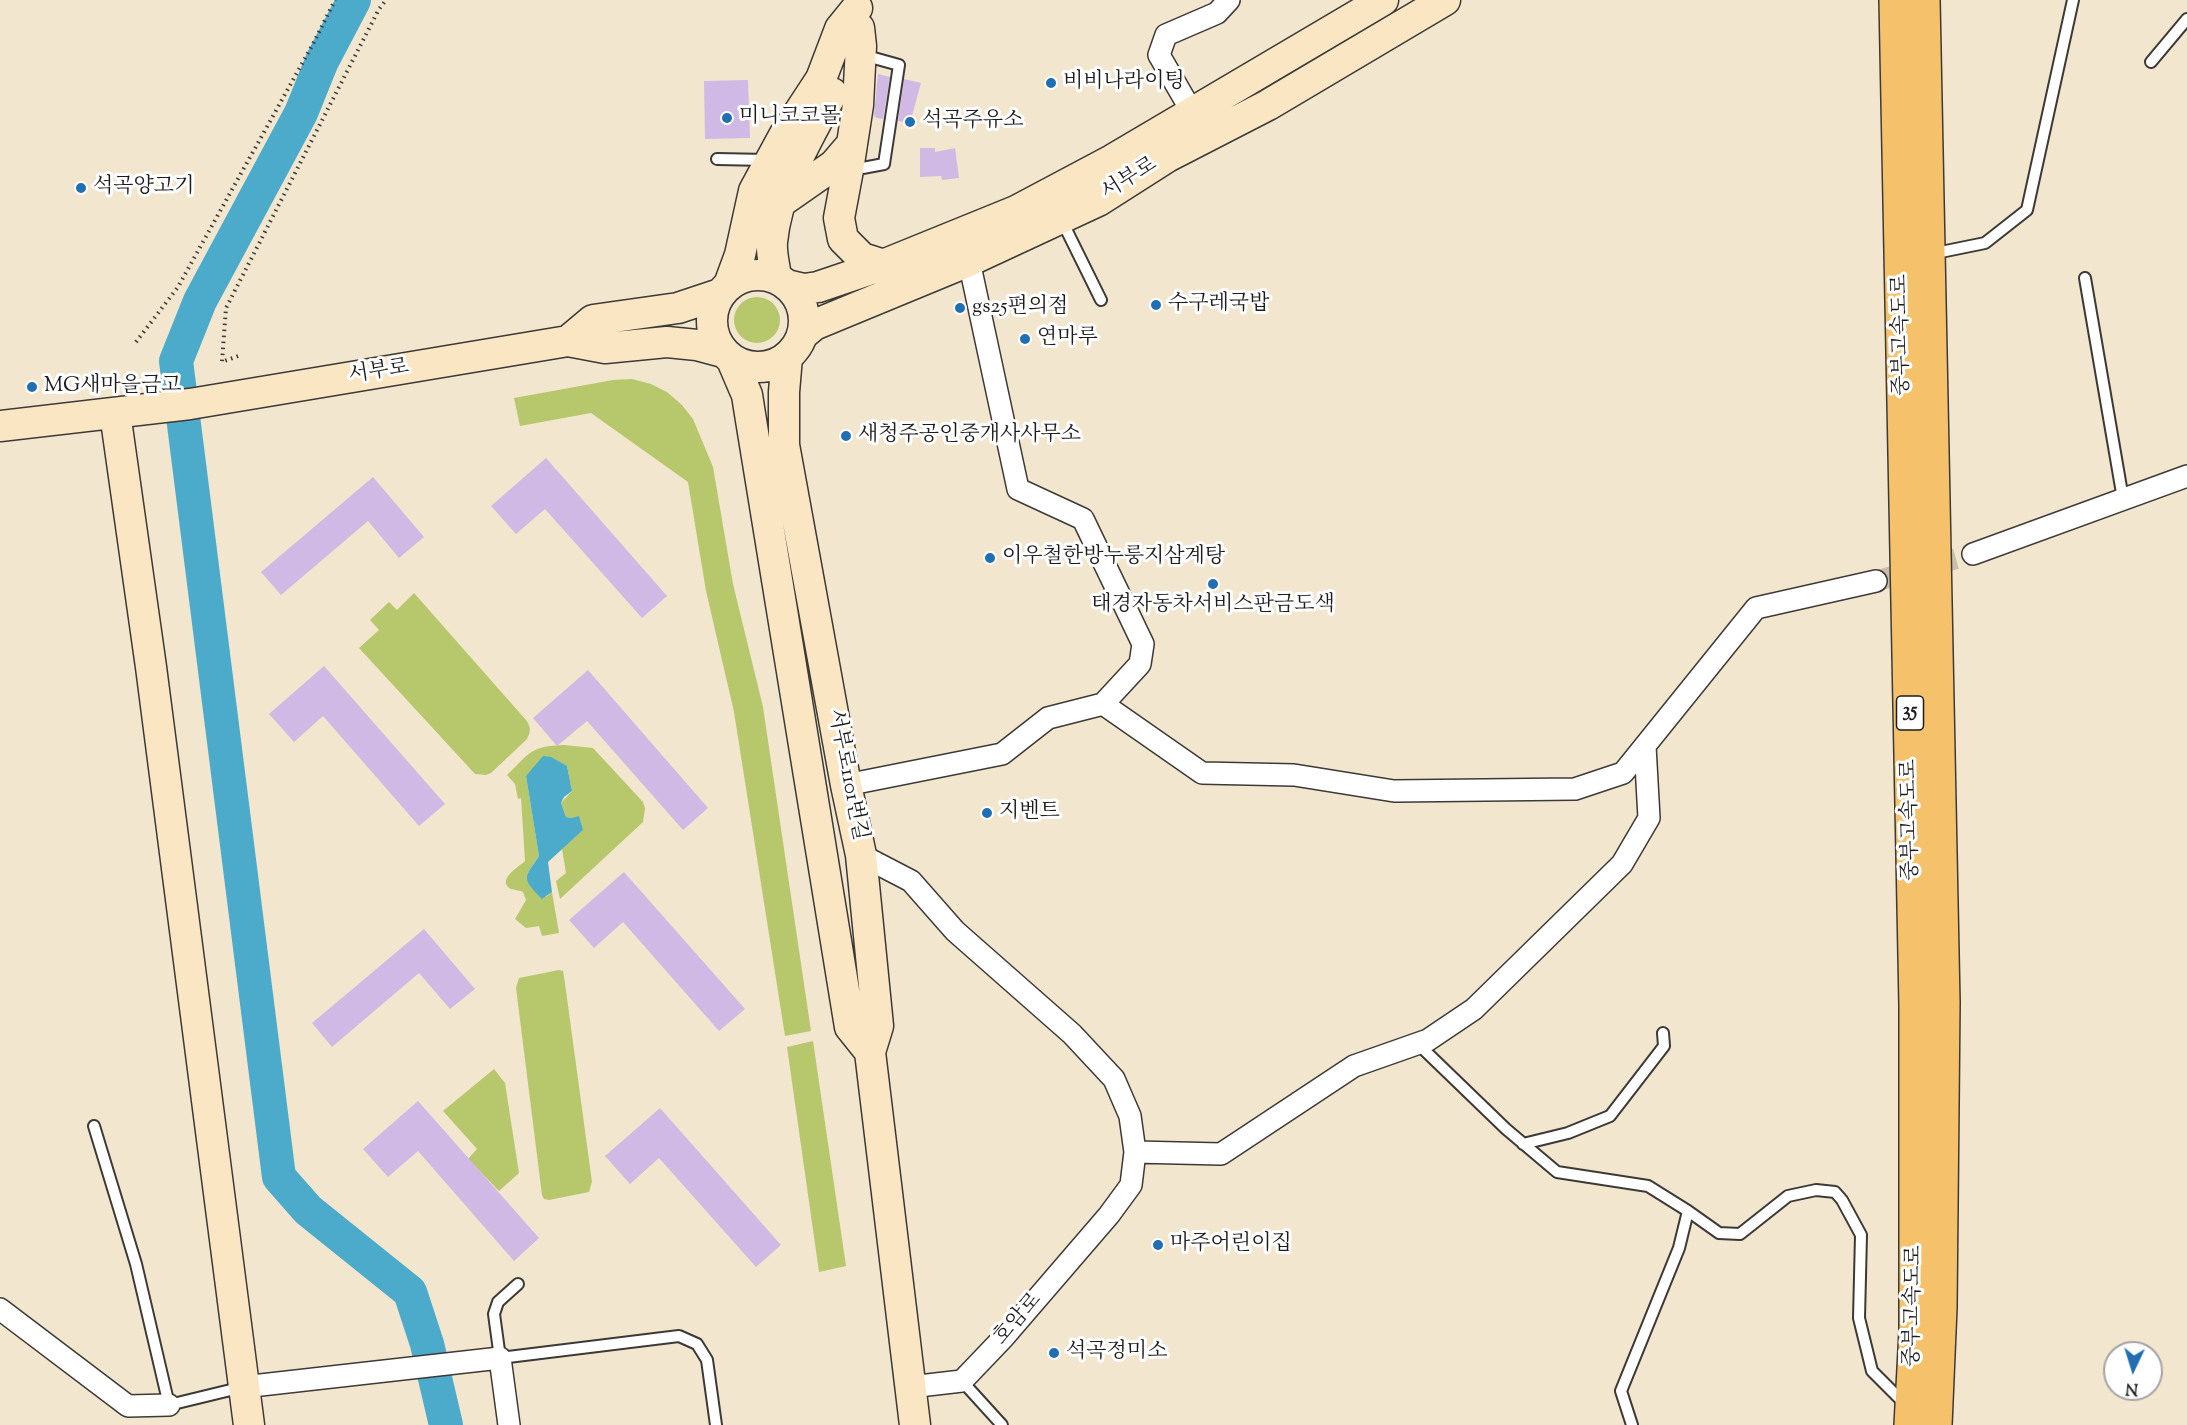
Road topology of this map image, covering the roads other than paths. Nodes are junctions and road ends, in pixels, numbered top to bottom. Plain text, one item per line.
1 (1229, 0) edge
2 (1383, 0) edge
3 (1445, 0) edge
4 (1896, 0) edge
5 (1923, 0) edge
6 (2073, 0) edge
7 (2187, 19) edge
8 (858, 23) edge
9 (2151, 62) dead end
10 (1192, 112) junction
11 (850, 157) junction
12 (717, 159) dead end
13 (770, 160) junction
14 (778, 204) junction
15 (1061, 218) junction
16 (1928, 255) junction
17 (969, 261) junction
18 (884, 265) junction
19 (2085, 278) dead end
20 (782, 282) junction
21 (724, 289) junction
22 (1101, 300) dead end
23 (568, 341) junction
24 (794, 346) junction
25 (728, 356) junction
26 (128, 412) junction
27 (0, 426) edge
28 (2187, 476) edge
29 (2123, 499) junction
30 (1972, 554) tunnel mouth
31 (1876, 581) tunnel mouth
32 (1103, 704) junction
33 (1645, 746) junction
34 (846, 785) junction
35 (861, 855) junction
36 (1663, 1033) dead end
37 (1418, 1044) junction
38 (870, 1052) junction
39 (94, 1126) dead end
40 (1523, 1144) junction
41 (1135, 1152) junction
42 (1131, 1185) joint
43 (1688, 1211) junction
44 (518, 1284) dead end
45 (1940, 1308) junction
46 (0, 1309) edge
47 (500, 1358) junction
48 (962, 1381) junction
49 (243, 1387) junction
50 (910, 1387) junction
51 (169, 1405) junction
52 (1903, 1417) edge
53 (249, 1425) edge
54 (509, 1425) edge
55 (716, 1425) edge
56 (915, 1425) edge
57 (1002, 1425) edge
58 (1632, 1425) edge
59 (1935, 1425) edge
60 (1947, 1425) edge

1 - 10 street
2 - 10 street, 서부로
3 - 15 street, 서부로
4 - 52 highway, 중부고속도로 / 35
5 - 16 highway, 중부고속도로 / 35
6 - 16 lane
7 - 9 lane
8 - 11 street
8 - 13 street
8 - 14 street
10 - 18 street, 서부로
11 - 14 street
11 - 18 street
12 - 13 lane
13 - 21 street
14 - 20 street
15 - 17 street, 서부로
15 - 22 lane
16 - 45 highway, 중부고속도로 / 35
17 - 24 street, 서부로
17 - 32 street
18 - 20 street, 서부로
19 - 29 lane
20 - 21 street
20 - 24 street
21 - 23 street
21 - 25 street
23 - 25 street, 서부로
23 - 26 street, 서부로
24 - 25 street
24 - 34 street, 서부로1101번길
25 - 38 street
26 - 27 street
26 - 49 street
28 - 29 street
29 - 30 street
31 - 33 street
32 - 33 street
32 - 34 street
33 - 37 street
34 - 35 street, 서부로1101번길
35 - 38 street
35 - 41 street, 서부로1101번길
36 - 40 lane
37 - 40 lane
37 - 41 street
38 - 50 street
39 - 51 lane
40 - 43 lane
41 - 42 street, 서부로1101번길
42 - 48 street, 호암로
43 - 52 lane
43 - 58 lane
44 - 47 lane
45 - 59 highway, 중부고속도로 / 35
45 - 60 highway
46 - 51 street
47 - 49 street
47 - 54 street
47 - 55 lane
48 - 50 street
48 - 57 lane
49 - 51 lane
49 - 53 street
50 - 56 street

